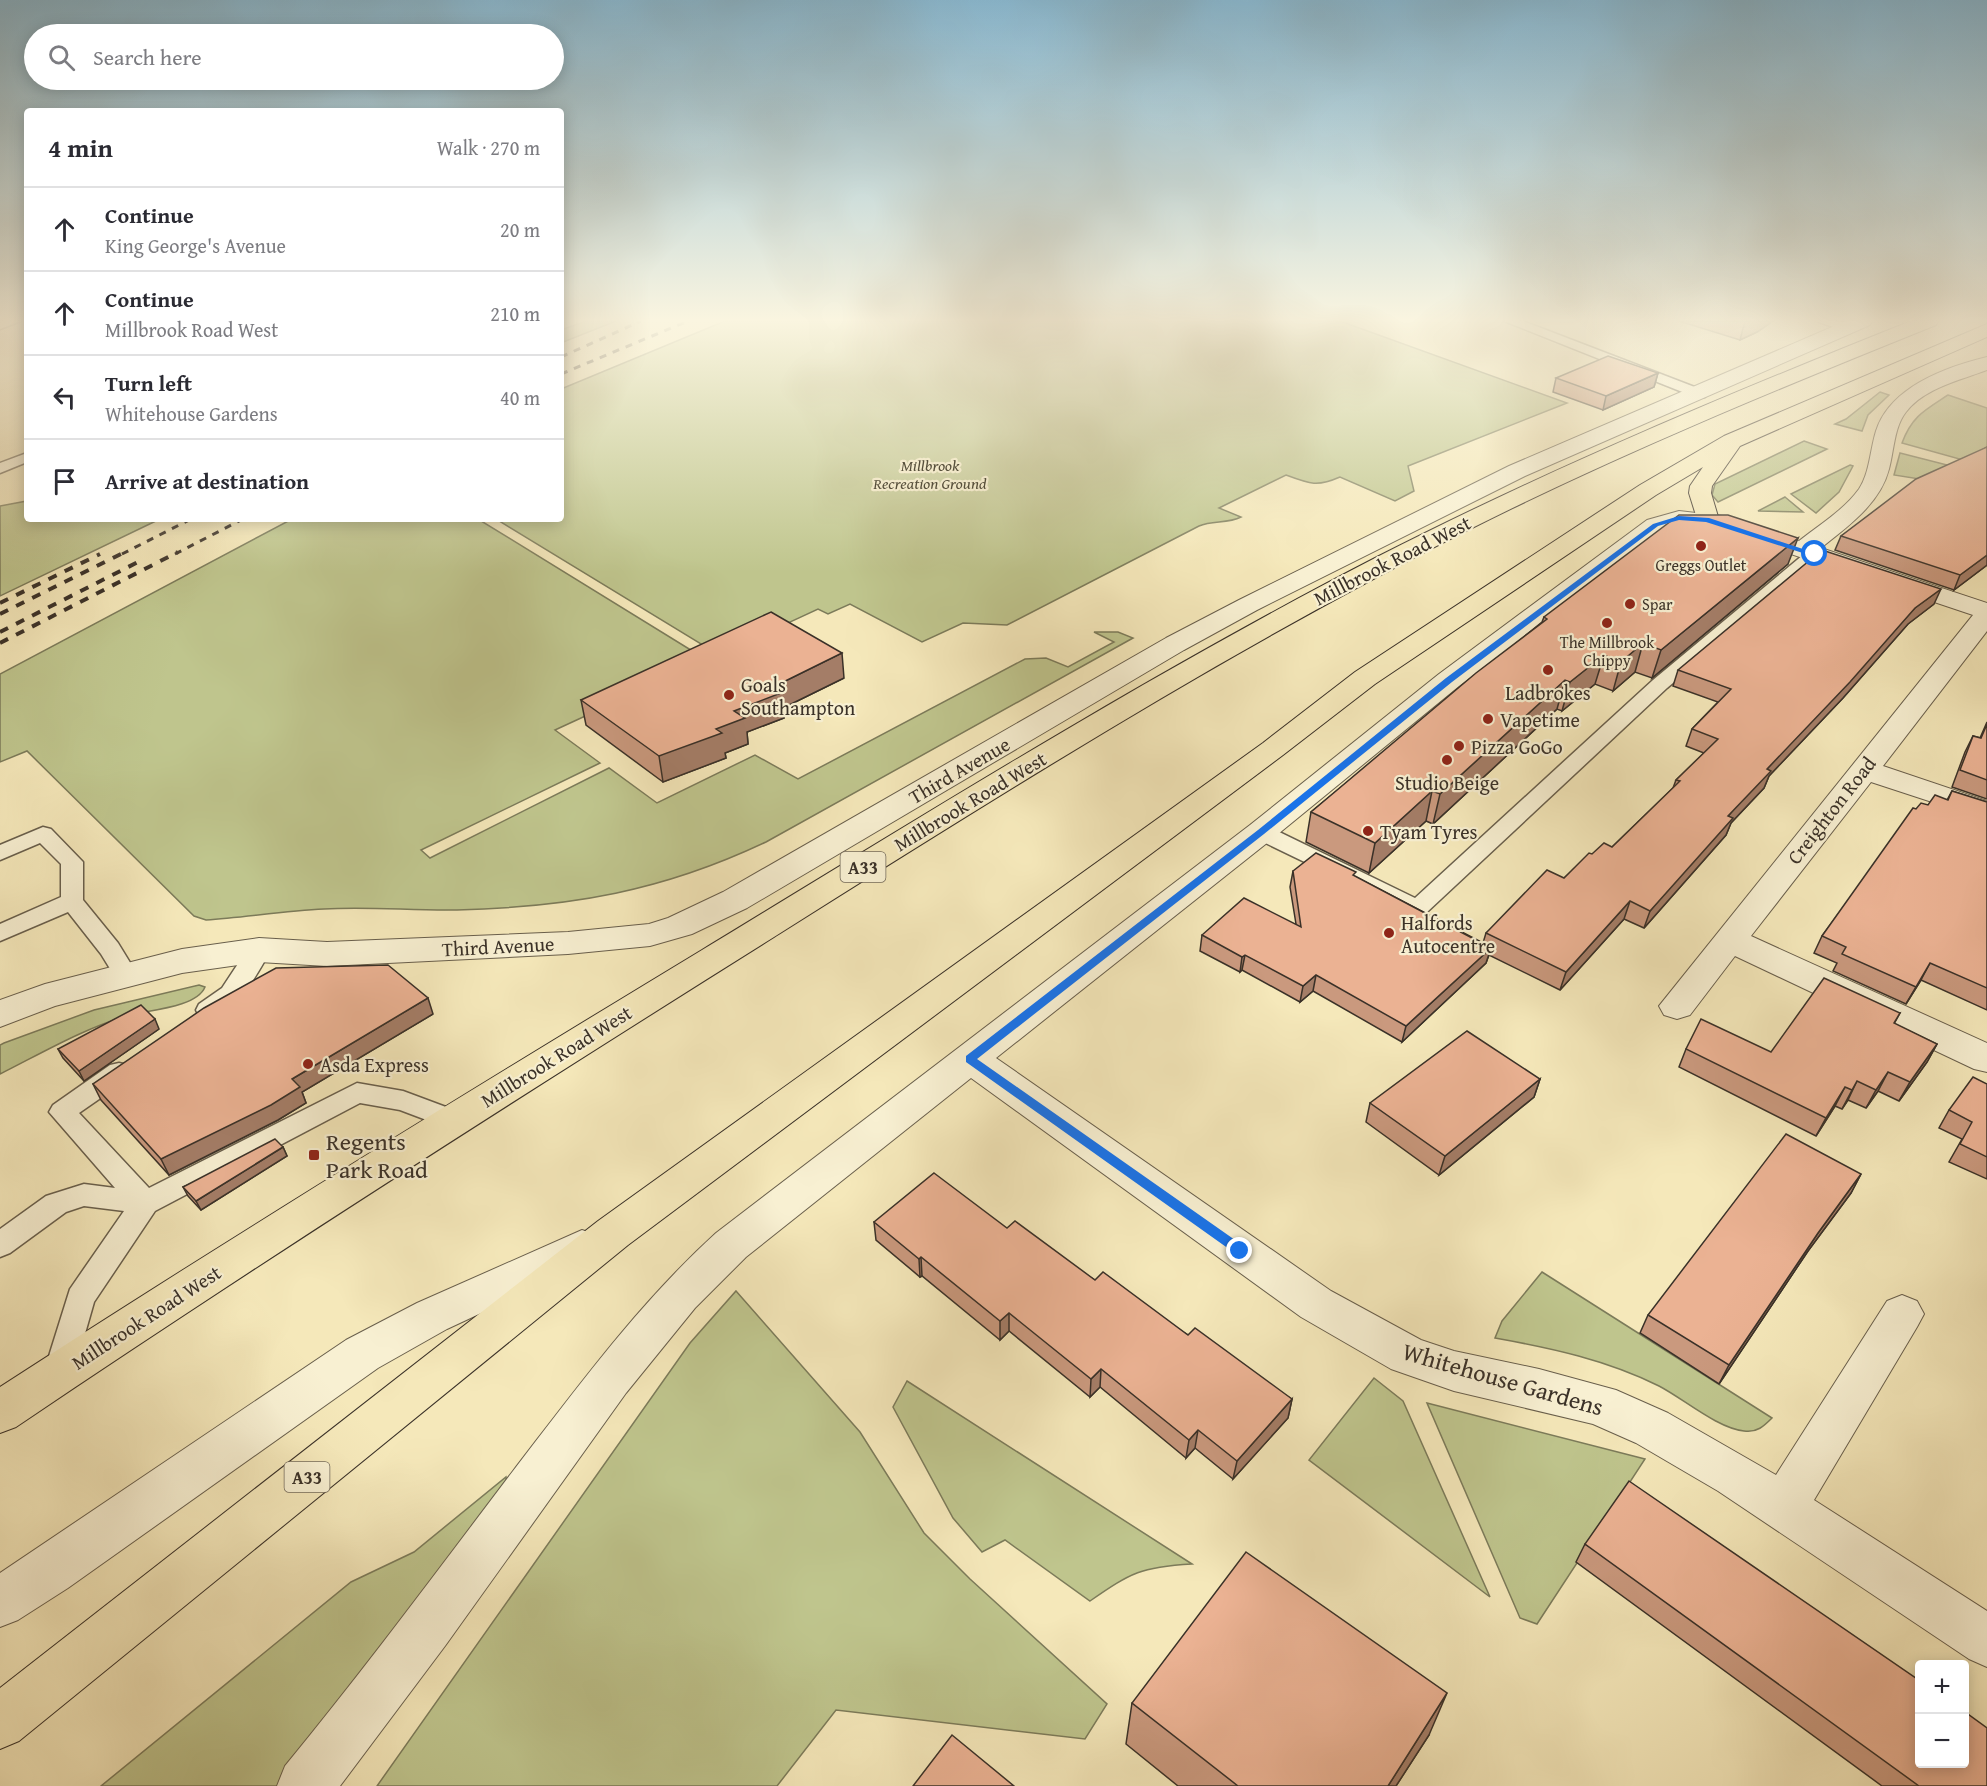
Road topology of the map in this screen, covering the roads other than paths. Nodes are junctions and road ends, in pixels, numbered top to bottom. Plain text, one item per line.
1 (1675, 404) edge
2 (1722, 404) edge
3 (1816, 404) edge
4 (1903, 404) edge
5 (1732, 441) junction
6 (24, 458) edge
7 (0, 468) edge
8 (1707, 520) junction
9 (1809, 552) junction
10 (1987, 613) edge
11 (1863, 770) junction
12 (1987, 811) edge
13 (1261, 832) junction
14 (0, 853) edge
15 (72, 901) junction
16 (0, 933) edge
17 (1729, 940) junction
18 (259, 950) junction
19 (125, 974) junction
20 (1677, 1006) dead end
21 (0, 1014) edge
22 (193, 1020) edge
23 (970, 1059) junction
24 (1987, 1059) edge
25 (137, 1060) edge
26 (453, 1119) junction
27 (145, 1203) junction
28 (613, 1233) junction
29 (0, 1245) edge
30 (1902, 1314) dead end
31 (59, 1372) junction
32 (0, 1412) edge
33 (1783, 1507) junction
34 (0, 1602) edge
35 (1987, 1641) edge
36 (0, 1722) edge
37 (305, 1786) edge

1 - 18 street, Third Avenue
2 - 26 highway, Millbrook Road West / A33
3 - 5 highway, A33
4 - 9 street
5 - 8 highway
5 - 28 highway, A33
6 - 7 lane
8 - 9 street
8 - 13 street
9 - 10 street
9 - 13 lane
10 - 11 street, Creighton Road
11 - 12 street
11 - 17 street, Creighton Road
13 - 23 street
14 - 15 lane
15 - 16 lane
15 - 19 lane
17 - 20 street, Creighton Road
17 - 24 street
18 - 19 street, Third Avenue
18 - 22 lane
19 - 21 street, Third Avenue
23 - 33 street, Whitehouse Gardens
23 - 37 street
25 - 27 lane
26 - 27 lane
26 - 31 highway, Millbrook Road West / A33
27 - 29 lane
27 - 31 lane
28 - 34 street
28 - 36 highway, A33
30 - 33 street
31 - 32 highway, Millbrook Road West / A33
33 - 35 street, Whitehouse Gardens

